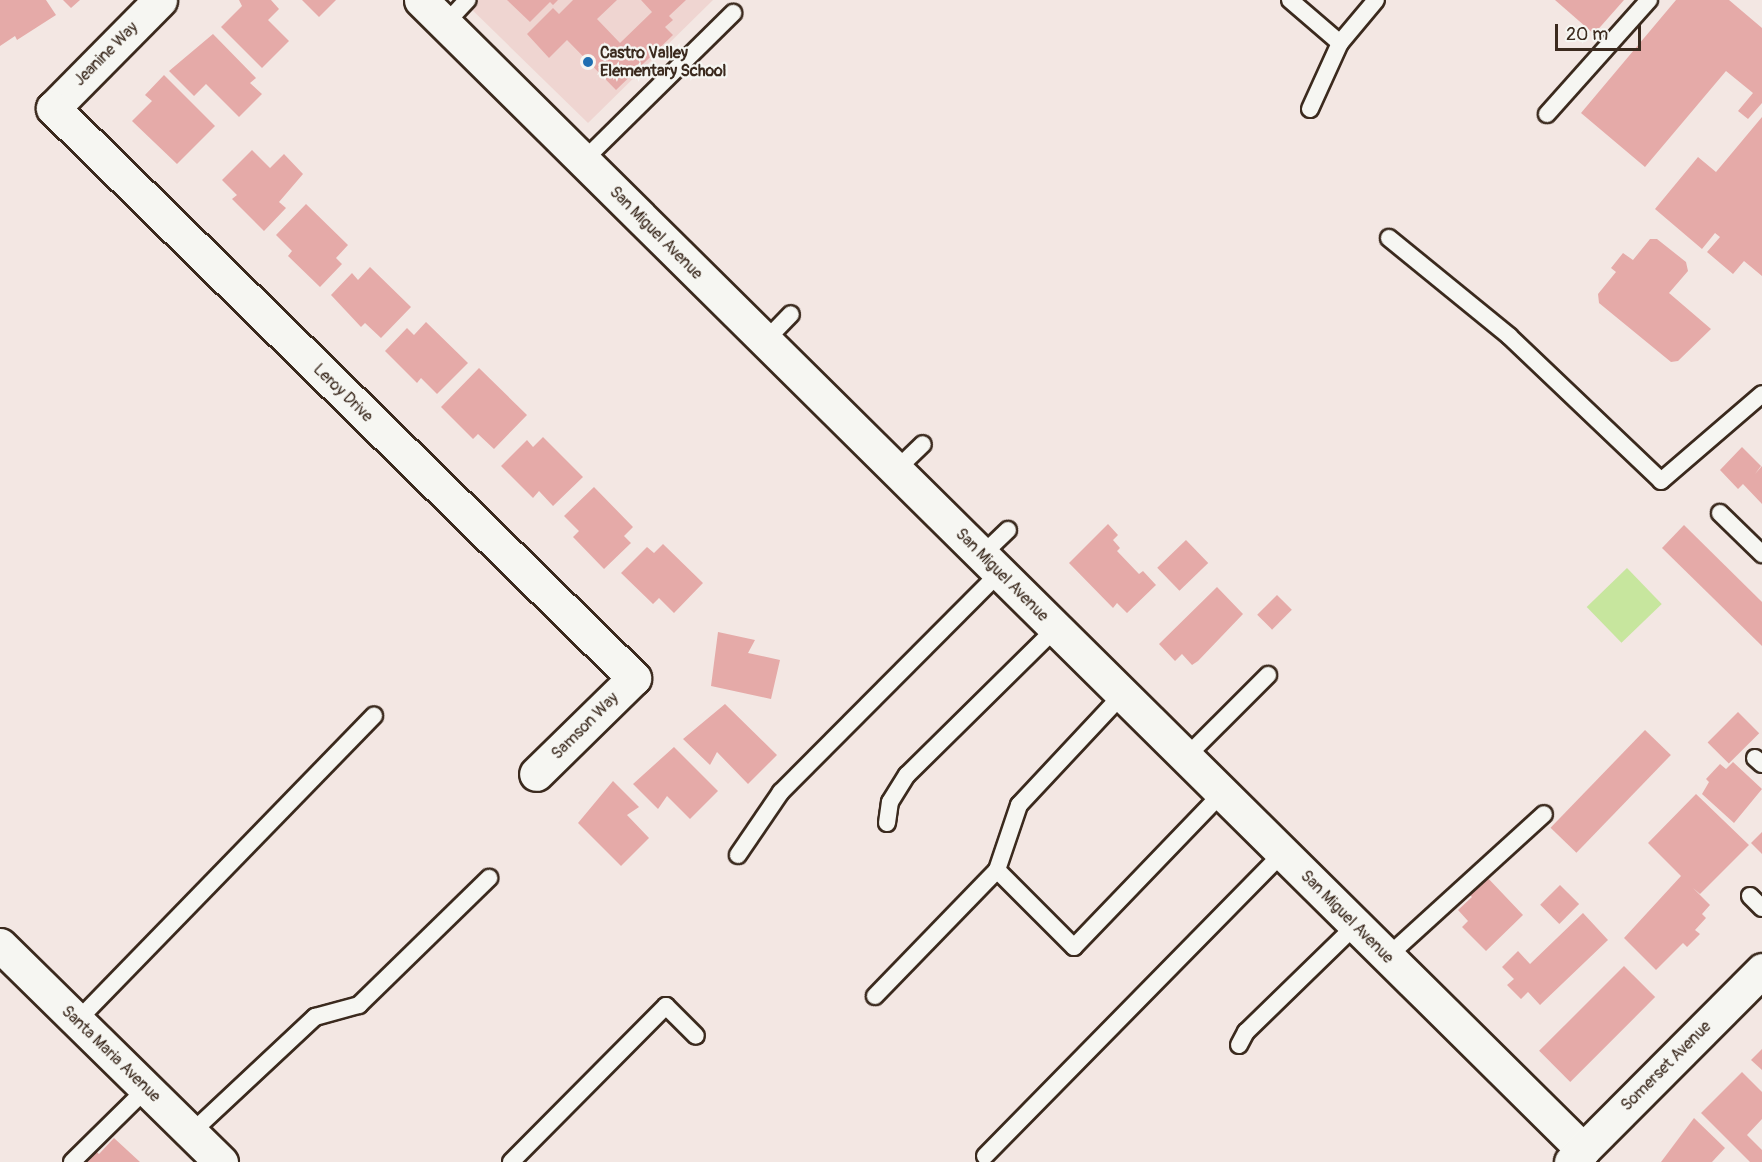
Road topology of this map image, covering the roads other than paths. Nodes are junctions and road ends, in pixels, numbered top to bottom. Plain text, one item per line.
1 (160, 0) edge
2 (421, 0) edge
3 (466, 0) edge
4 (1290, 0) edge
5 (1376, 0) edge
6 (1649, 0) edge
7 (733, 13) dead end
8 (445, 24) junction
9 (1340, 43) junction
10 (53, 108) joint
11 (1310, 109) dead end
12 (1547, 114) dead end
13 (583, 161) junction
14 (1389, 238) dead end
15 (792, 314) dead end
16 (765, 340) junction
17 (1762, 394) edge
18 (923, 444) dead end
19 (896, 470) junction
20 (1720, 513) dead end
21 (1008, 530) dead end
22 (1762, 554) edge
23 (991, 564) junction
24 (1056, 628) junction
25 (1268, 675) dead end
26 (634, 678) joint
27 (1123, 694) junction
28 (375, 716) dead end
29 (1186, 757) junction
30 (536, 774) dead end
31 (1222, 793) junction
32 (1544, 814) dead end
33 (886, 823) dead end
34 (1283, 853) junction
35 (738, 855) dead end
36 (997, 870) junction
37 (489, 878) dead end
38 (1356, 925) junction
39 (0, 945) edge
40 (1387, 957) junction
41 (1762, 970) edge
42 (876, 996) dead end
43 (77, 1021) junction
44 (696, 1036) dead end
45 (1239, 1045) dead end
46 (146, 1089) junction
47 (191, 1133) junction
48 (985, 1156) dead end
49 (1577, 1156) edge
50 (72, 1162) edge
51 (221, 1162) edge
52 (511, 1162) edge

1 - 10 street, Jeanine Way
2 - 8 street, San Miguel Avenue
3 - 8 lane
4 - 9 lane
5 - 9 lane
6 - 12 lane
7 - 13 lane
8 - 13 street, San Miguel Avenue
9 - 11 lane
10 - 26 street, Leroy Drive
13 - 16 street, San Miguel Avenue
14 - 17 lane
15 - 16 lane
16 - 19 street, San Miguel Avenue
18 - 19 lane
19 - 23 street, San Miguel Avenue
20 - 22 lane
21 - 23 lane
23 - 24 street, San Miguel Avenue
23 - 35 lane
24 - 27 street, San Miguel Avenue
24 - 33 lane
25 - 29 lane
26 - 30 street, Samson Way
27 - 29 street, San Miguel Avenue
27 - 36 lane
28 - 43 lane
29 - 31 street, San Miguel Avenue
31 - 34 street, San Miguel Avenue
31 - 36 lane
32 - 40 lane
34 - 38 street, San Miguel Avenue
34 - 48 lane
36 - 42 lane
37 - 47 lane
38 - 40 street, San Miguel Avenue
38 - 45 lane
39 - 43 street, Santa Maria Avenue
40 - 49 street, San Miguel Avenue
41 - 49 street, Somerset Avenue
43 - 46 street, Santa Maria Avenue
44 - 52 lane
46 - 47 street, Santa Maria Avenue
46 - 50 lane
47 - 51 street, Santa Maria Avenue

